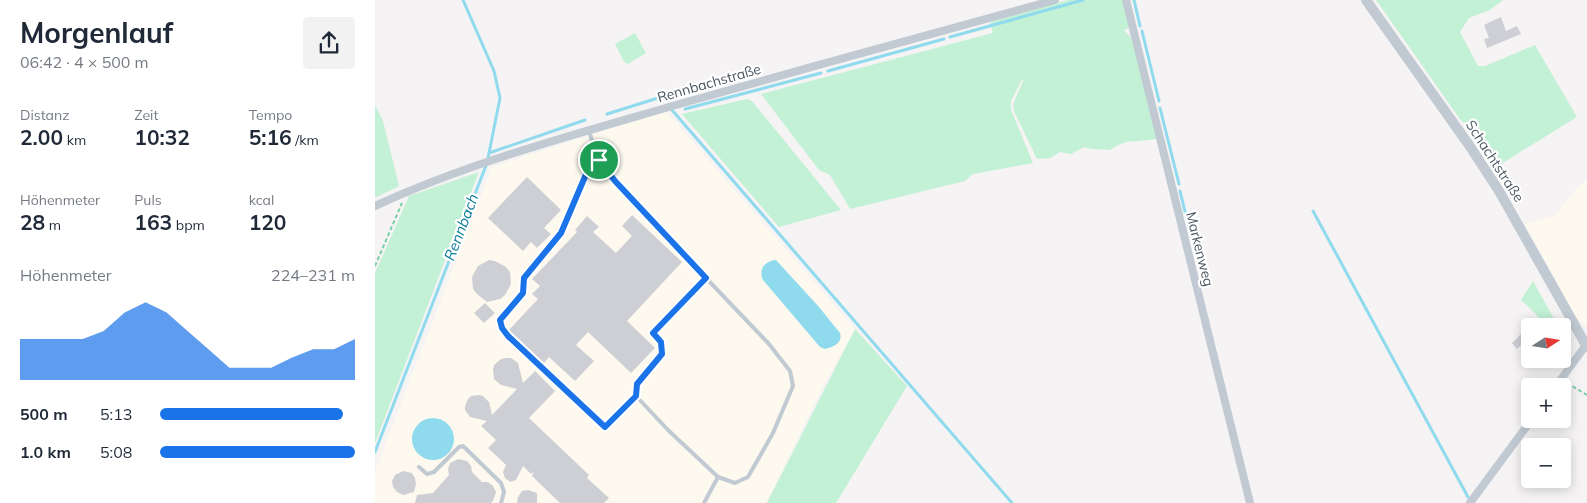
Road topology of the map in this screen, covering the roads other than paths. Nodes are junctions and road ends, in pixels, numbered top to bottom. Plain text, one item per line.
1 (1055, 0) edge
2 (1126, 0) edge
3 (1366, 0) edge
4 (589, 130) junction
5 (599, 160) junction
6 (375, 206) edge
7 (706, 278) junction
8 (1586, 346) edge
9 (1562, 378) edge
10 (636, 396) junction
11 (1526, 428) edge
12 (419, 467) dead end
13 (718, 477) junction
14 (501, 503) edge
15 (704, 503) edge
16 (1251, 503) edge
17 (1470, 503) edge

1 - 4 street, Rennbachstraße
2 - 16 street, Markenweg
3 - 8 street, Schachtstraße
4 - 5 lane
4 - 6 street, Rennbachstraße
5 - 7 lane
5 - 10 lane
7 - 10 lane
7 - 13 lane
8 - 9 street
10 - 13 lane
11 - 17 street
12 - 14 lane
13 - 15 lane

